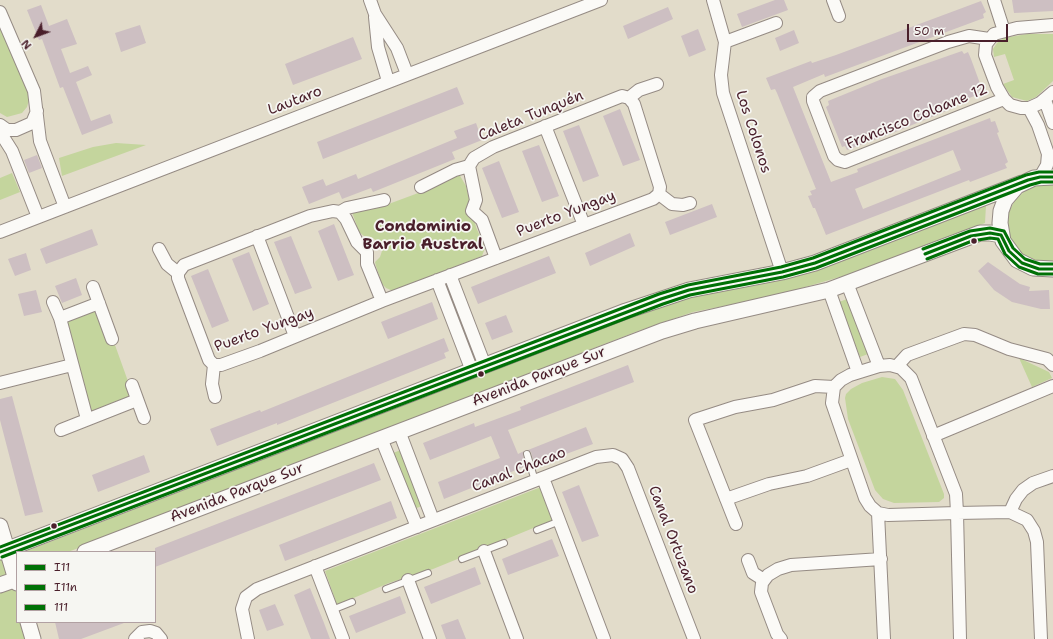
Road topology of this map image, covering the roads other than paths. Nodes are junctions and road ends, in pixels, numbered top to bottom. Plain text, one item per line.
1 (370, 0) edge
2 (601, 0) edge
3 (714, 0) edge
4 (833, 0) edge
5 (994, 0) edge
6 (0, 12) edge
7 (375, 14) junction
8 (839, 16) dead end
9 (776, 23) dead end
10 (1053, 25) edge
11 (1004, 31) junction
12 (989, 39) junction
13 (725, 42) junction
14 (408, 74) junction
15 (388, 81) junction
16 (657, 84) dead end
17 (1049, 96) edge
18 (629, 98) junction
19 (1004, 99) junction
20 (1029, 108) junction
21 (37, 111) junction
22 (1053, 123) edge
23 (0, 125) edge
24 (545, 126) junction
25 (0, 132) edge
26 (469, 166) junction
27 (1046, 177) edge
28 (1022, 183) junction
29 (421, 187) dead end
30 (659, 194) junction
31 (384, 200) dead end
32 (690, 203) dead end
33 (65, 207) junction
34 (340, 212) junction
35 (38, 217) junction
36 (584, 225) junction
37 (0, 232) edge
38 (257, 236) junction
39 (1001, 236) junction
40 (159, 249) dead end
41 (496, 258) junction
42 (1053, 269) edge
43 (782, 272) junction
44 (178, 273) junction
45 (450, 275) junction
46 (437, 280) junction
47 (848, 283) junction
48 (93, 286) dead end
49 (829, 290) junction
50 (382, 301) junction
51 (53, 302) dead end
52 (100, 303) junction
53 (60, 318) junction
54 (295, 336) junction
55 (112, 339) dead end
56 (72, 365) junction
57 (214, 365) junction
58 (1053, 365) edge
59 (879, 366) junction
60 (897, 366) junction
61 (478, 368) junction
62 (858, 372) junction
63 (0, 383) edge
64 (132, 385) dead end
65 (1053, 386) edge
66 (834, 388) junction
67 (216, 397) dead end
68 (137, 400) junction
69 (144, 418) dead end
70 (87, 420) junction
71 (61, 430) dead end
72 (399, 431) junction
73 (933, 436) junction
74 (381, 438) junction
75 (527, 454) dead end
76 (617, 456) joint
77 (851, 460) junction
78 (1053, 476) edge
79 (539, 480) junction
80 (726, 499) junction
81 (1010, 512) junction
82 (878, 513) junction
83 (957, 513) junction
84 (433, 520) junction
85 (560, 521) junction
86 (736, 524) dead end
87 (0, 526) edge
88 (417, 527) junction
89 (537, 530) dead end
90 (504, 543) dead end
91 (4, 551) edge
92 (88, 551) edge
93 (484, 551) junction
94 (462, 559) dead end
95 (880, 559) junction
96 (748, 560) dead end
97 (315, 566) junction
98 (428, 573) dead end
99 (16, 578) edge
100 (16, 580) edge
101 (408, 580) junction
102 (764, 580) junction
103 (0, 585) edge
104 (386, 589) dead end
105 (352, 602) dead end
106 (332, 610) junction
107 (28, 623) edge
108 (33, 639) edge
109 (135, 639) edge
110 (161, 639) edge
111 (248, 639) edge
112 (343, 639) edge
113 (430, 639) edge
114 (517, 639) edge
115 (604, 639) edge
116 (694, 639) edge
117 (781, 639) edge
118 (884, 639) edge
119 (960, 639) edge
120 (1041, 639) edge

1 - 7 street
2 - 14 street, Lautaro
3 - 13 street, Los Colonos
4 - 8 street
5 - 11 street
6 - 21 street
7 - 14 street
7 - 15 street
9 - 13 street
10 - 11 street
11 - 12 street
12 - 19 street
12 - 19 street, Francisco Coloane 12
13 - 43 street, Los Colonos
14 - 15 street, Lautaro
15 - 33 street, Lautaro
16 - 18 street, Caleta Tunquén
17 - 20 street
17 - 22 street
18 - 24 street, Caleta Tunquén
18 - 30 street
19 - 20 street
20 - 27 street
21 - 23 street
21 - 33 street
24 - 26 street, Caleta Tunquén
24 - 36 street
25 - 35 street
26 - 29 street, Caleta Tunquén
26 - 41 street
27 - 28 street, Avenida Parque Sur
28 - 39 street
28 - 43 street, Avenida Parque Sur
30 - 32 street
30 - 36 street, Puerto Yungay
31 - 34 street
33 - 35 street, Lautaro
34 - 38 street
34 - 50 street
35 - 37 street, Lautaro
36 - 41 street, Puerto Yungay
38 - 44 street
38 - 54 street
39 - 42 street
39 - 47 street, Avenida Parque Sur
40 - 44 street
41 - 45 street, Puerto Yungay
43 - 61 street, Avenida Parque Sur
44 - 57 street
45 - 46 street, Puerto Yungay
45 - 61 street
46 - 50 street, Puerto Yungay
46 - 61 street
47 - 49 street, Avenida Parque Sur
47 - 59 street
48 - 52 street
49 - 62 street
49 - 72 street, Avenida Parque Sur
50 - 54 street, Puerto Yungay
51 - 53 street
52 - 53 street
52 - 55 street
53 - 56 street
54 - 57 street, Puerto Yungay
56 - 63 street
56 - 70 street
57 - 67 street
58 - 60 street
59 - 60 street
59 - 62 street
60 - 73 street
61 - 91 street, Avenida Parque Sur
62 - 66 street
64 - 68 street
65 - 73 street
66 - 77 street
66 - 80 street
68 - 69 street
68 - 70 street
70 - 71 street
72 - 74 street, Avenida Parque Sur
72 - 84 street
73 - 83 street
74 - 88 street
74 - 92 street, Avenida Parque Sur
75 - 79 lane
76 - 79 street, Canal Chacao
76 - 116 street, Canal Ortuzano
77 - 80 street
77 - 82 street
78 - 81 street
79 - 84 street, Canal Chacao
79 - 85 street
80 - 86 street
81 - 83 street
81 - 120 street
82 - 83 street
82 - 95 street
83 - 119 street
84 - 88 street, Canal Chacao
85 - 89 lane
85 - 115 street
87 - 91 street
88 - 97 street, Canal Chacao
90 - 93 lane
91 - 99 street
93 - 94 lane
93 - 114 street
95 - 102 street
95 - 118 street
96 - 102 street
97 - 106 street
97 - 111 street, Canal Chacao
98 - 101 lane
100 - 103 street
101 - 104 lane
101 - 113 street
102 - 117 street
105 - 106 lane
106 - 112 street
107 - 108 street
109 - 110 street

